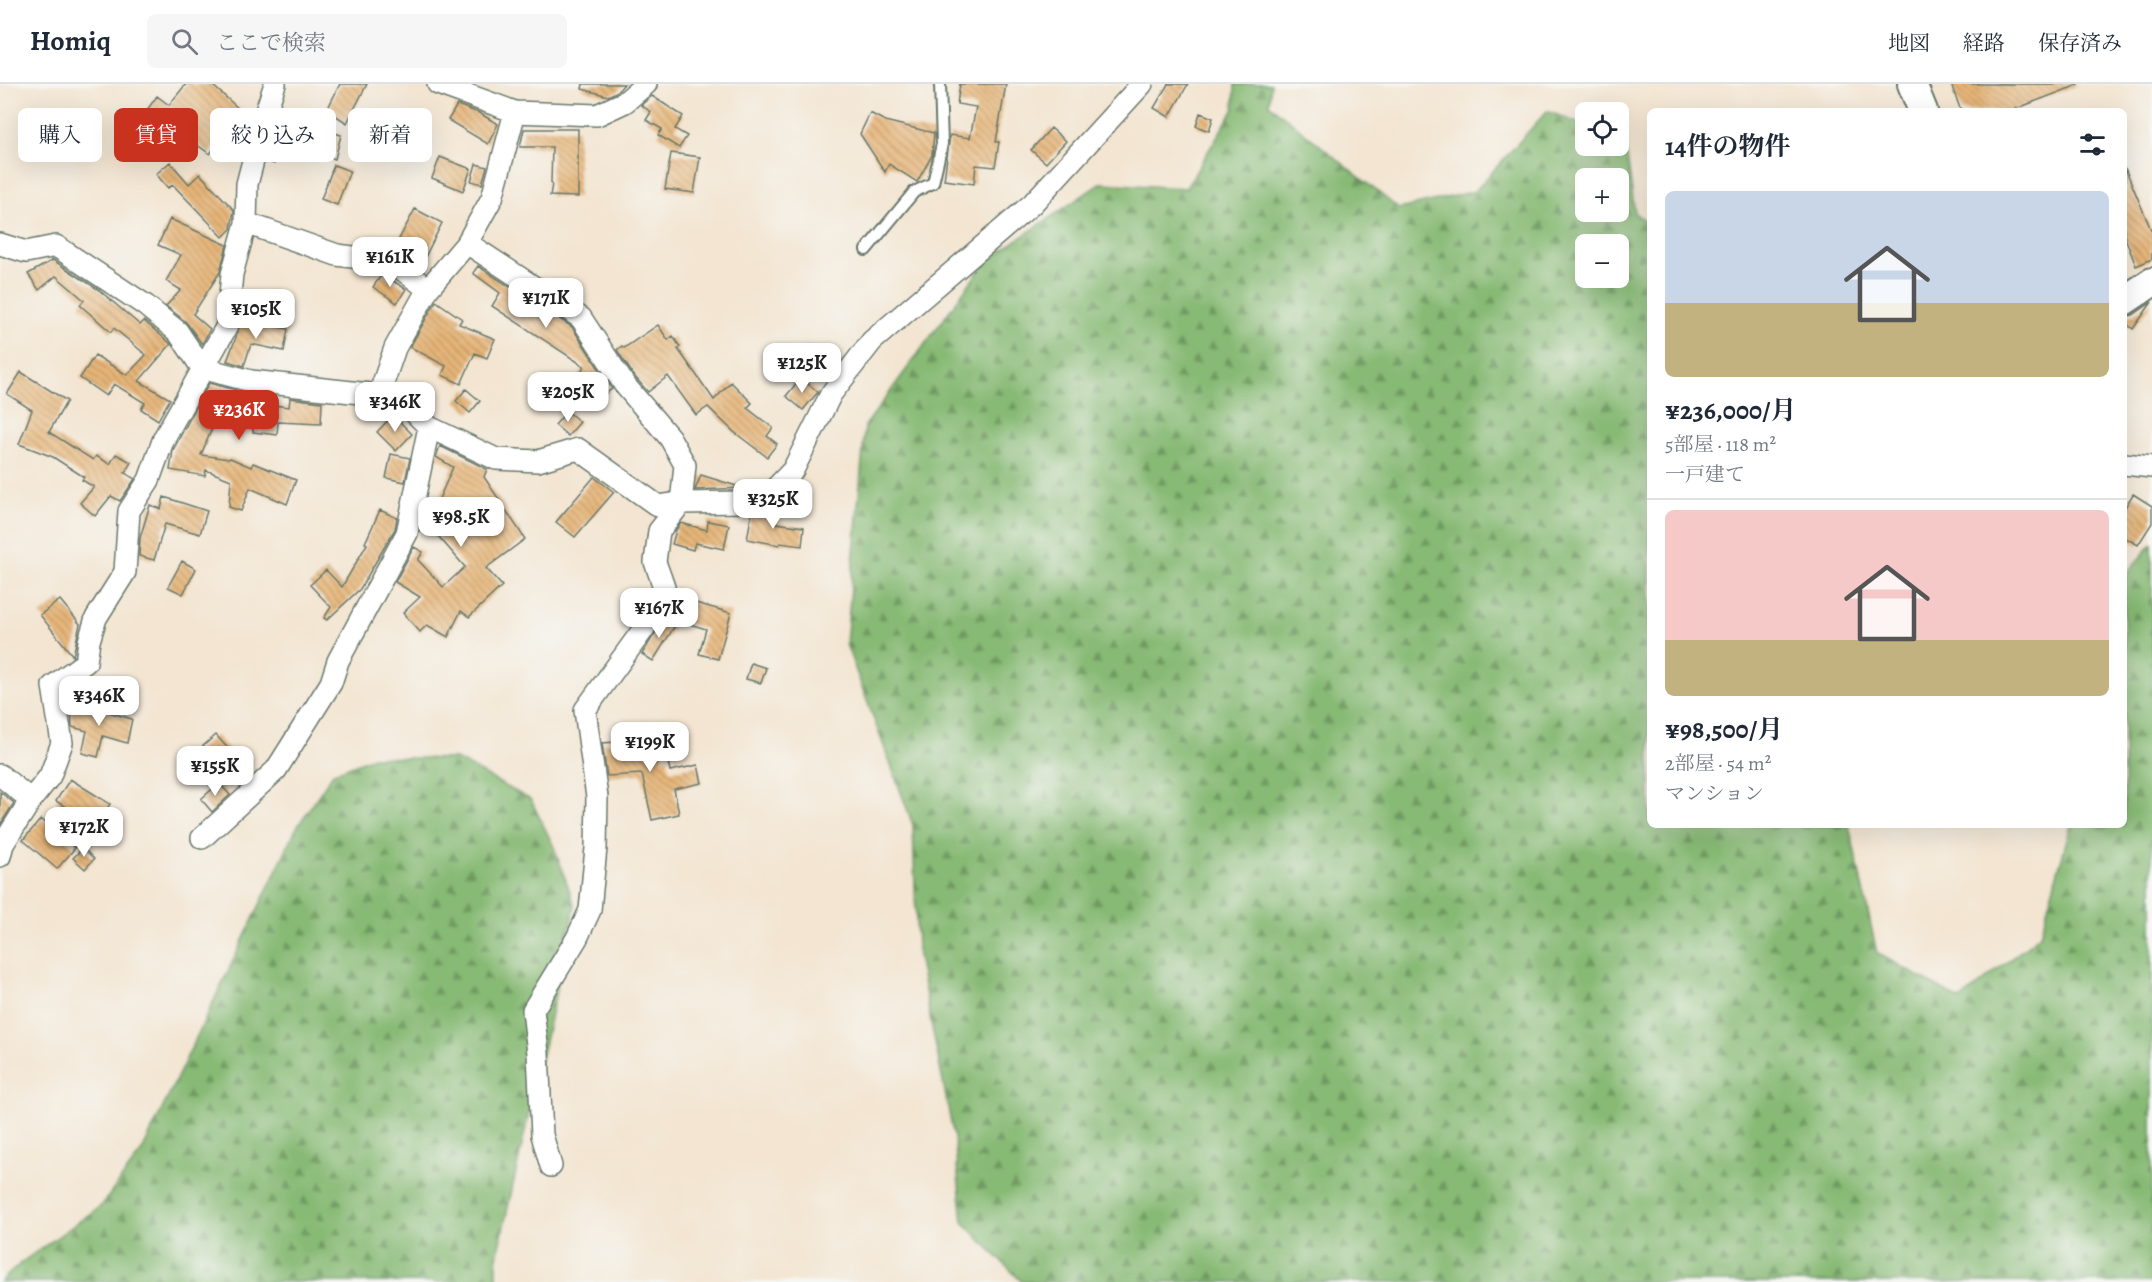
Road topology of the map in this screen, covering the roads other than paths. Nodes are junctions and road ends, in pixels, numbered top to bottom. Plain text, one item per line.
1 (275, 84) edge
2 (438, 84) edge
3 (646, 84) edge
4 (940, 84) edge
5 (1142, 84) edge
6 (1912, 84) edge
7 (1922, 108) edge
8 (515, 112) junction
9 (246, 223) junction
10 (468, 243) junction
11 (0, 244) edge
12 (866, 250) dead end
13 (2152, 282) edge
14 (428, 289) junction
15 (2127, 299) edge
16 (202, 368) junction
17 (379, 395) junction
18 (429, 427) junction
19 (2127, 464) edge
20 (2152, 467) edge
21 (681, 504) junction
22 (0, 775) edge
23 (31, 800) junction
24 (202, 838) dead end
25 (0, 856) edge
26 (550, 1166) dead end

1 - 9 street
2 - 8 street
3 - 8 street
4 - 12 lane
5 - 21 street
6 - 7 main road
8 - 10 street
9 - 14 street
9 - 16 street
10 - 14 street
10 - 21 street
11 - 16 street
13 - 15 main road
14 - 17 street
16 - 17 street
16 - 23 street
17 - 18 street
18 - 21 street
18 - 24 street
19 - 20 street
21 - 26 street
22 - 23 street
23 - 25 street

